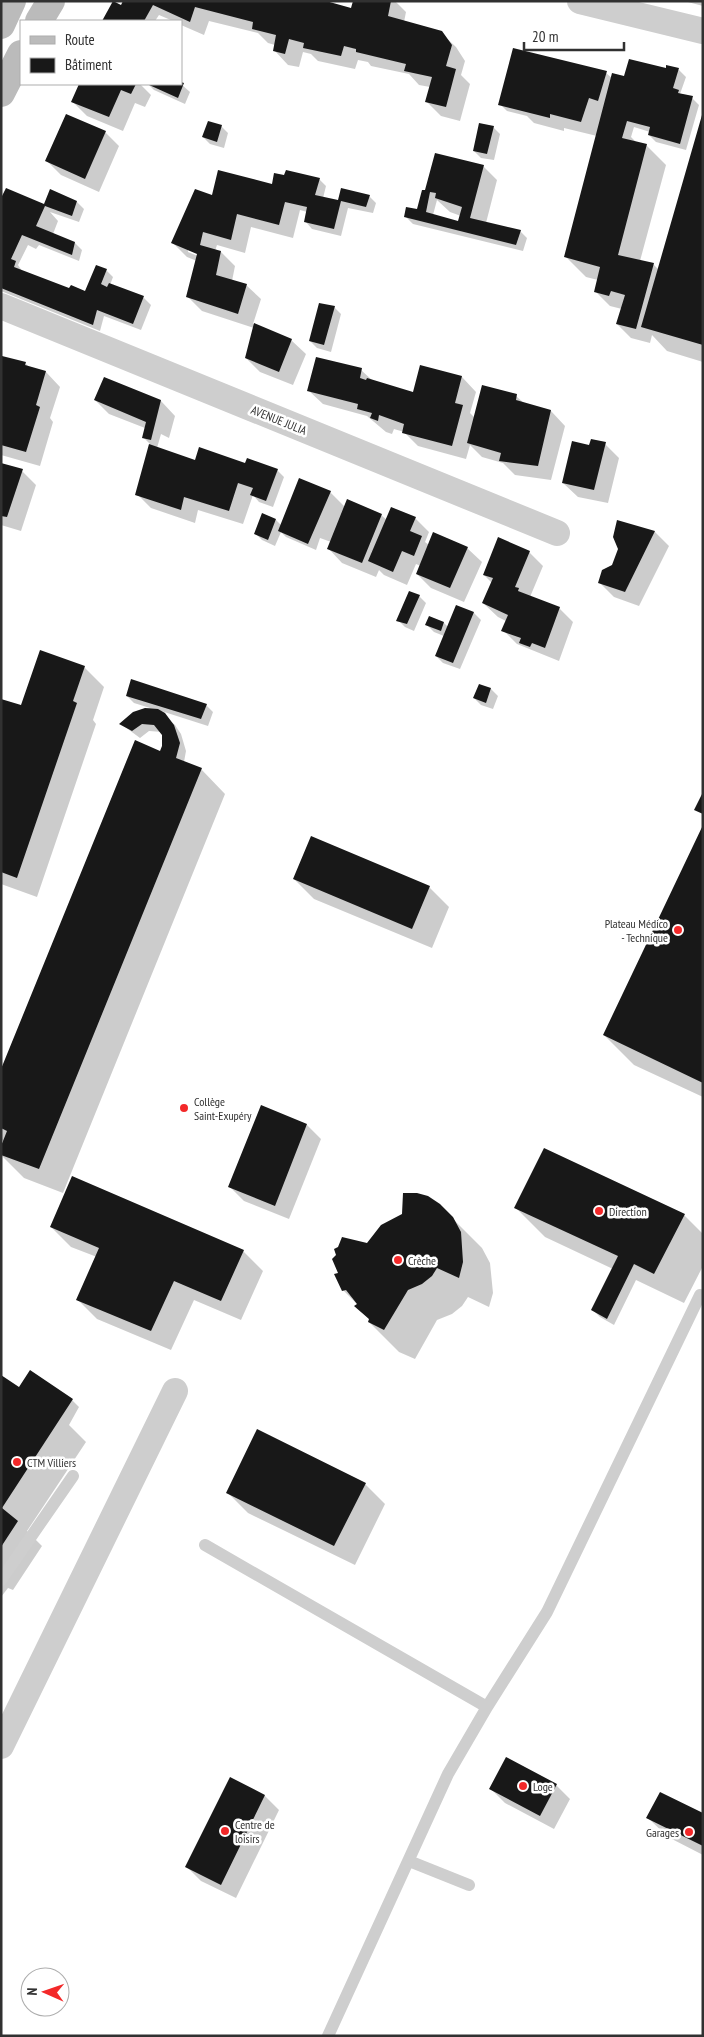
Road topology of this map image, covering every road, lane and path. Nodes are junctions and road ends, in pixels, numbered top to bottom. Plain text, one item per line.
1 (12, 1) edge
2 (51, 1) edge
3 (580, 1) edge
4 (620, 6) edge
5 (41, 20) edge
6 (1, 25) edge
7 (703, 31) edge
8 (20, 56) edge
9 (1, 93) edge
10 (1, 306) edge
11 (557, 533) dead end
12 (700, 1295) dead end
13 (175, 1391) dead end
14 (72, 1476) dead end
15 (205, 1545) dead end
16 (1, 1580) edge
17 (487, 1707) junction
18 (1, 1746) edge
19 (410, 1861) junction
20 (469, 1885) dead end
21 (328, 2036) edge

1 - 6 main road
2 - 5 main road
3 - 4 street
4 - 7 street
8 - 9 main road
10 - 11 street, AVENUE JULIA
12 - 17 lane
13 - 18 street
14 - 16 lane
15 - 17 lane
17 - 19 lane
19 - 20 lane
19 - 21 lane

